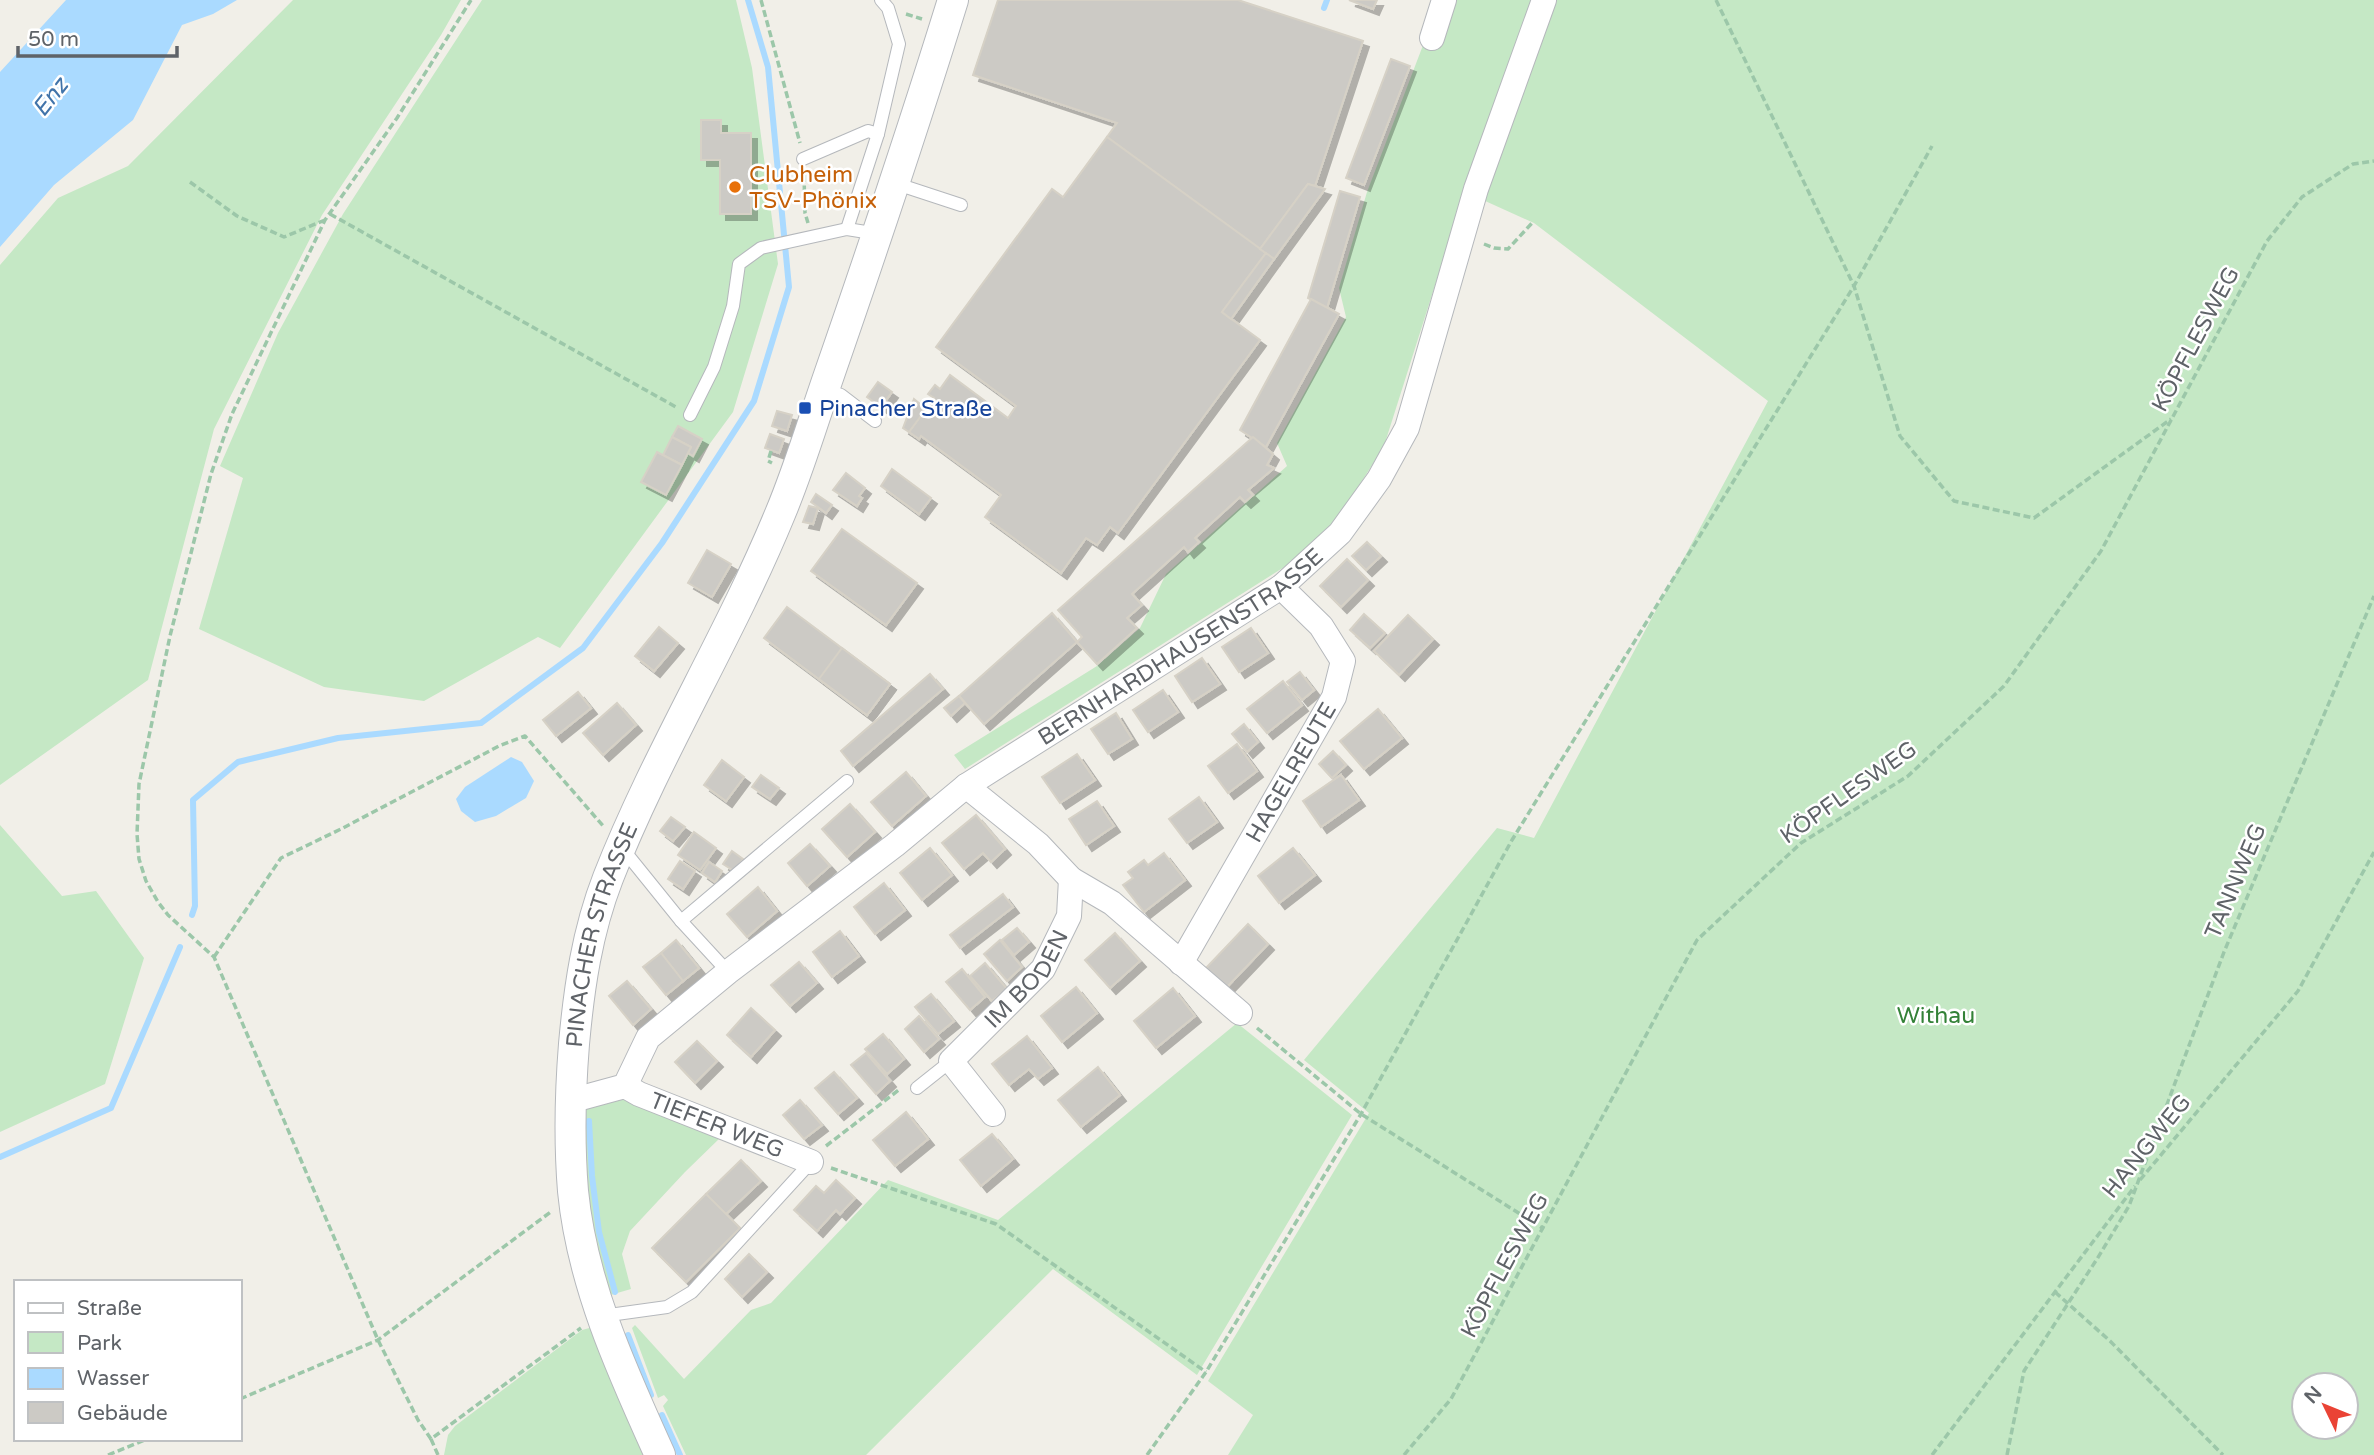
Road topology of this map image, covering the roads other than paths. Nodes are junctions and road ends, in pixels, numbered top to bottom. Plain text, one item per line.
1 (1444, 0) edge
2 (1544, 0) edge
3 (885, 4) edge
4 (949, 13) edge
5 (1432, 38) dead end
6 (878, 134) junction
7 (803, 159) road end
8 (894, 183) junction
9 (961, 205) dead end
10 (847, 229) junction
11 (878, 234) junction
12 (824, 389) junction
13 (690, 415) road end
14 (875, 421) dead end
15 (1281, 587) junction
16 (847, 781) dead end
17 (966, 786) junction
18 (621, 847) junction
19 (1071, 879) junction
20 (681, 921) junction
21 (1181, 963) junction
22 (729, 972) junction
23 (1240, 1013) road end
24 (951, 1061) junction
25 (625, 1086) junction
26 (916, 1088) road end
27 (570, 1101) junction
28 (993, 1114) dead end
29 (811, 1162) joint
30 (601, 1316) junction
31 (660, 1455) edge

1 - 5 street
2 - 15 street, BERNHARDHAUSENSTRASSE
3 - 6 lane
4 - 8 street, PINACHER STRASSE
6 - 7 lane
6 - 10 lane
8 - 9 lane
8 - 11 street, PINACHER STRASSE
10 - 11 lane
10 - 13 lane
11 - 12 street, PINACHER STRASSE
12 - 14 lane
12 - 18 street, PINACHER STRASSE
15 - 17 street, BERNHARDHAUSENSTRASSE
15 - 21 street, HAGELREUTE
16 - 20 lane
17 - 19 street
17 - 22 street, BERNHARDHAUSENSTRASSE
18 - 20 lane
18 - 27 street, PINACHER STRASSE
19 - 21 street
19 - 24 street, IM BODEN
20 - 22 lane
21 - 23 street
22 - 25 street, BERNHARDHAUSENSTRASSE
24 - 26 lane, IM BODEN
24 - 28 street
25 - 27 street
25 - 29 street, TIEFER WEG
27 - 30 street, PINACHER STRASSE
29 - 30 lane
30 - 31 street, PINACHER STRASSE

